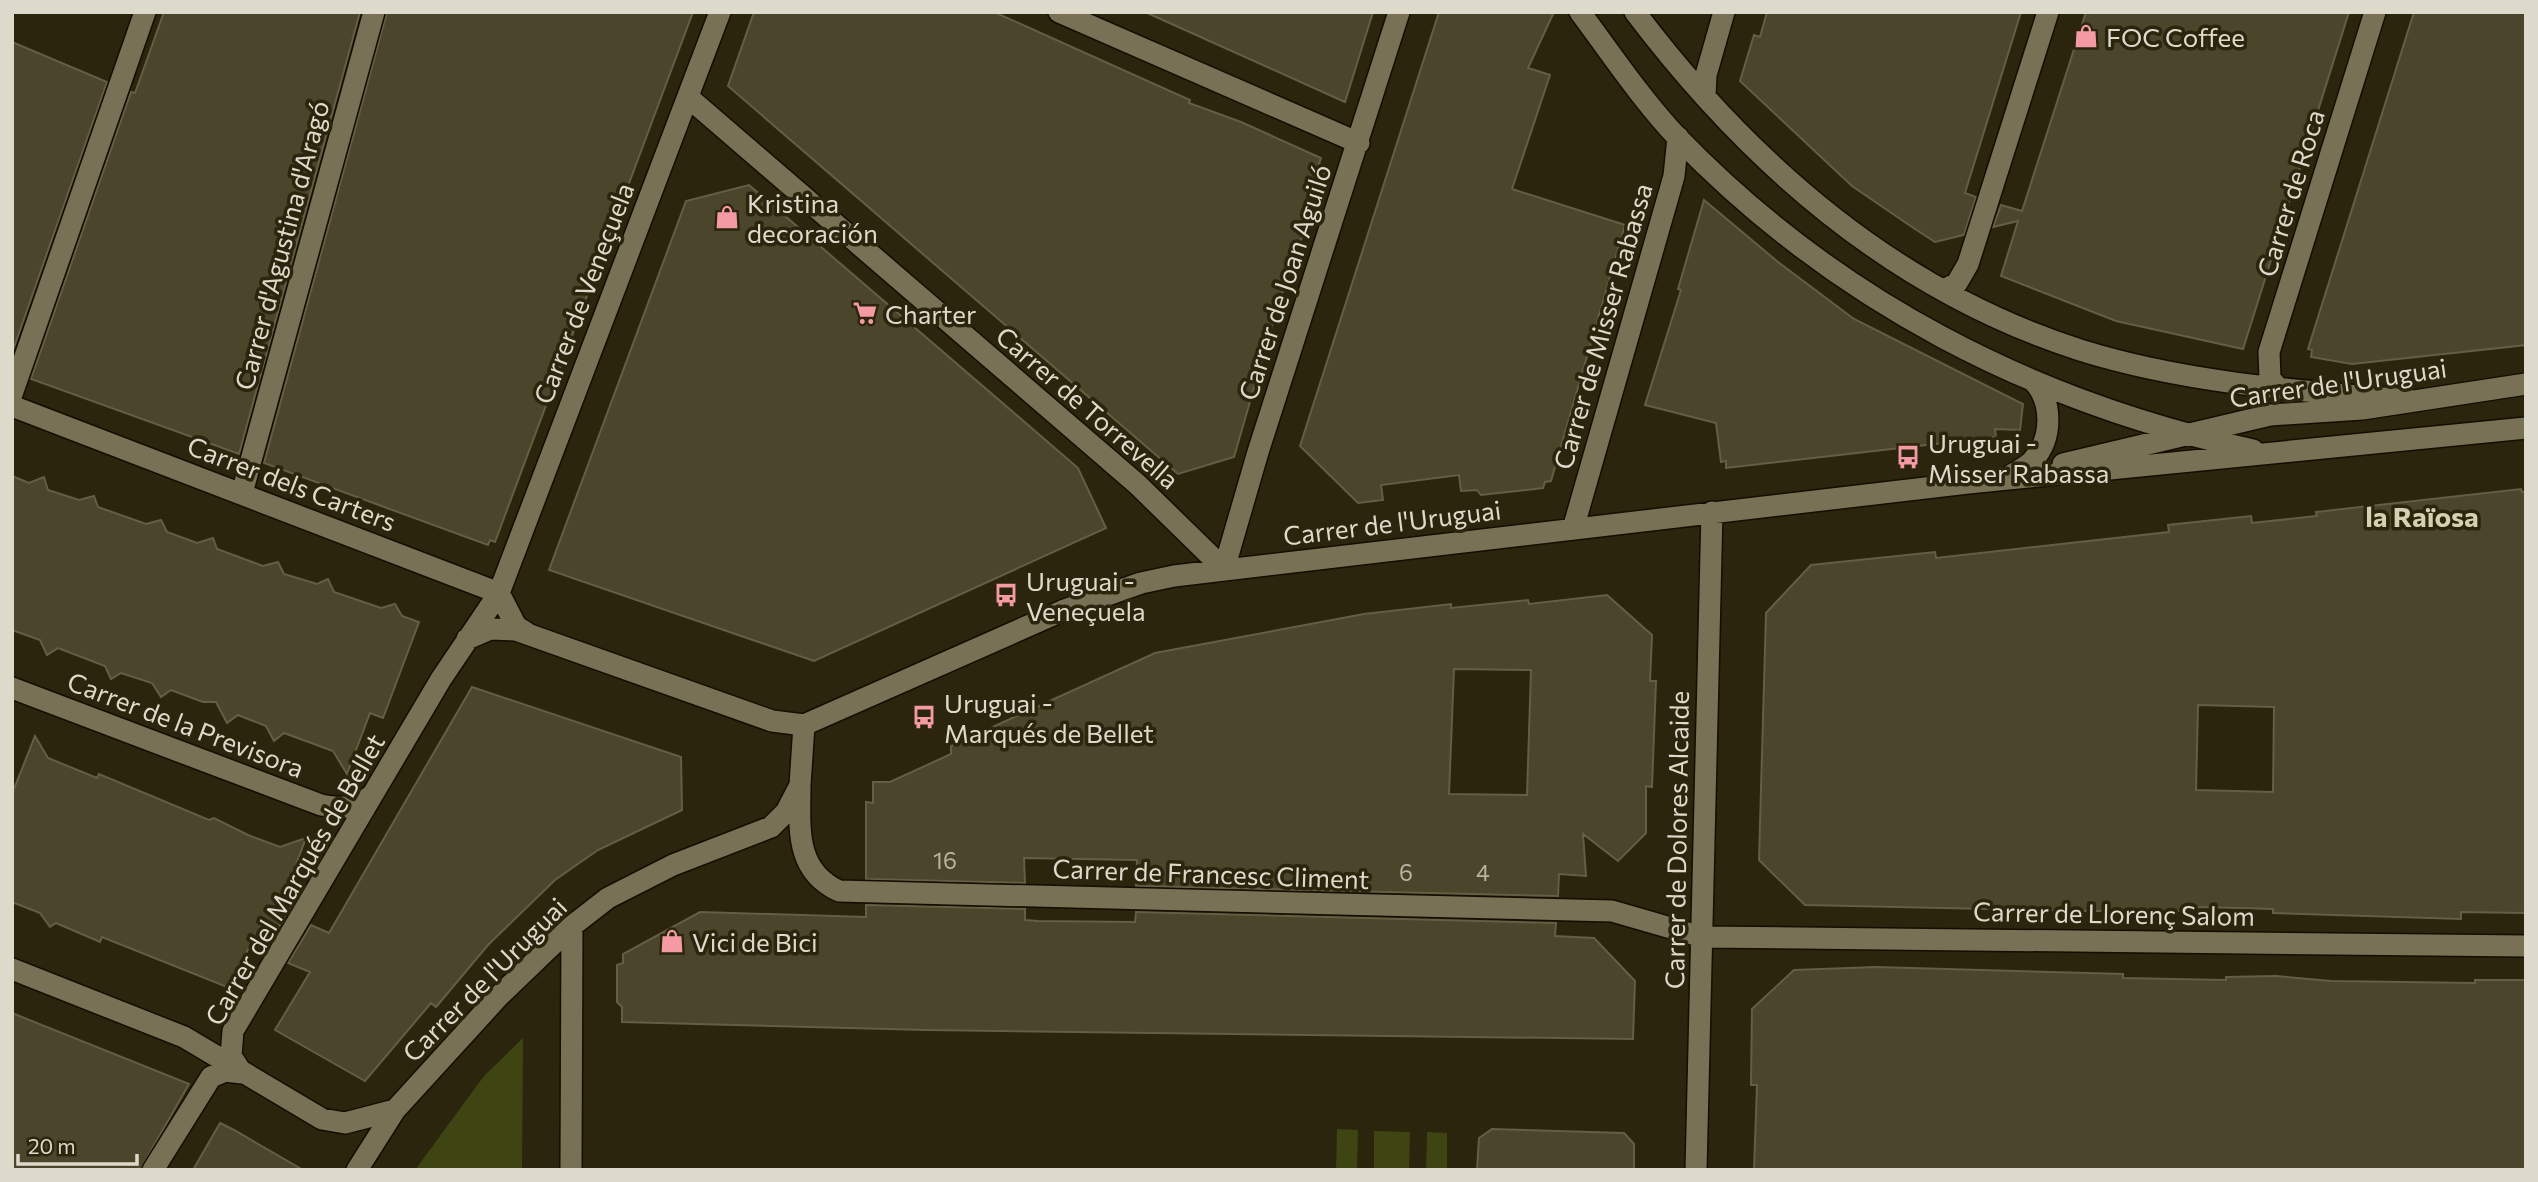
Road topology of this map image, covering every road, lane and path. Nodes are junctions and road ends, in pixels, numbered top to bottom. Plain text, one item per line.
1 (145, 12) edge
2 (374, 12) edge
3 (720, 12) edge
4 (1059, 12) edge
5 (1399, 12) edge
6 (1580, 12) edge
7 (1635, 12) edge
8 (1724, 12) edge
9 (2048, 12) edge
10 (2375, 12) edge
11 (1705, 97) junction
12 (689, 98) junction
13 (1678, 137) junction
14 (1359, 143) junction
15 (1944, 290) junction
16 (2032, 380) junction
17 (2526, 384) edge
18 (2278, 388) junction
19 (12, 394) edge
20 (2409, 400) junction
21 (12, 406) edge
22 (2526, 428) edge
23 (2187, 436) junction
24 (2273, 454) junction
25 (2003, 478) junction
26 (242, 493) junction
27 (1712, 512) junction
28 (1573, 529) junction
29 (1224, 569) junction
30 (499, 593) junction
31 (531, 635) junction
32 (467, 639) junction
33 (12, 688) edge
34 (812, 722) junction
35 (800, 785) junction
36 (377, 791) junction
37 (572, 926) junction
38 (1702, 937) junction
39 (2526, 946) edge
40 (12, 970) edge
41 (243, 1073) junction
42 (395, 1111) junction
43 (153, 1170) edge
44 (357, 1170) edge
45 (571, 1170) edge
46 (1696, 1170) edge

1 - 19 street
2 - 26 street, Carrer d'Agustina d'Aragó
3 - 12 street, Carrer de Veneçuela
4 - 14 street
5 - 14 street, Carrer de Joan Aguiló
6 - 13 street
7 - 11 street
8 - 11 street
9 - 15 street
10 - 18 street, Carrer de Roca
11 - 15 street
12 - 29 street, Carrer de Torrevella
12 - 30 street, Carrer de Veneçuela
13 - 16 street
13 - 28 street, Carrer de Misser Rabassa
14 - 29 street, Carrer de Joan Aguiló
15 - 18 street
16 - 23 street
16 - 25 street
17 - 20 street, Carrer de l'Uruguai
18 - 20 street
20 - 23 street, Carrer de l'Uruguai
21 - 26 street, Carrer dels Carters
22 - 24 street, Carrer de l'Uruguai
23 - 24 street
23 - 25 street, Carrer de l'Uruguai
24 - 25 street, Carrer de l'Uruguai
25 - 27 street, Carrer de l'Uruguai
26 - 30 street, Carrer dels Carters
27 - 28 street, Carrer de l'Uruguai
27 - 38 street, Carrer de Dolores Alcaide
28 - 29 street, Carrer de l'Uruguai
29 - 34 street, Carrer de l'Uruguai
30 - 31 street
30 - 32 street, Carrer del Marqués de Bellet
31 - 32 street
31 - 34 street
32 - 36 street, Carrer del Marqués de Bellet
33 - 36 street, Carrer de la Previsora
34 - 35 street, Carrer de l'Uruguai
35 - 37 street, Carrer de l'Uruguai
35 - 38 street, Carrer de Francesc Climent
36 - 41 street, Carrer del Marqués de Bellet
37 - 42 street, Carrer de l'Uruguai
37 - 45 street
38 - 39 street, Carrer de Llorenç Salom
38 - 46 street, Carrer de Dolores Alcaide
40 - 41 street
41 - 42 street
41 - 43 street
42 - 44 street, Carrer de l'Uruguai

